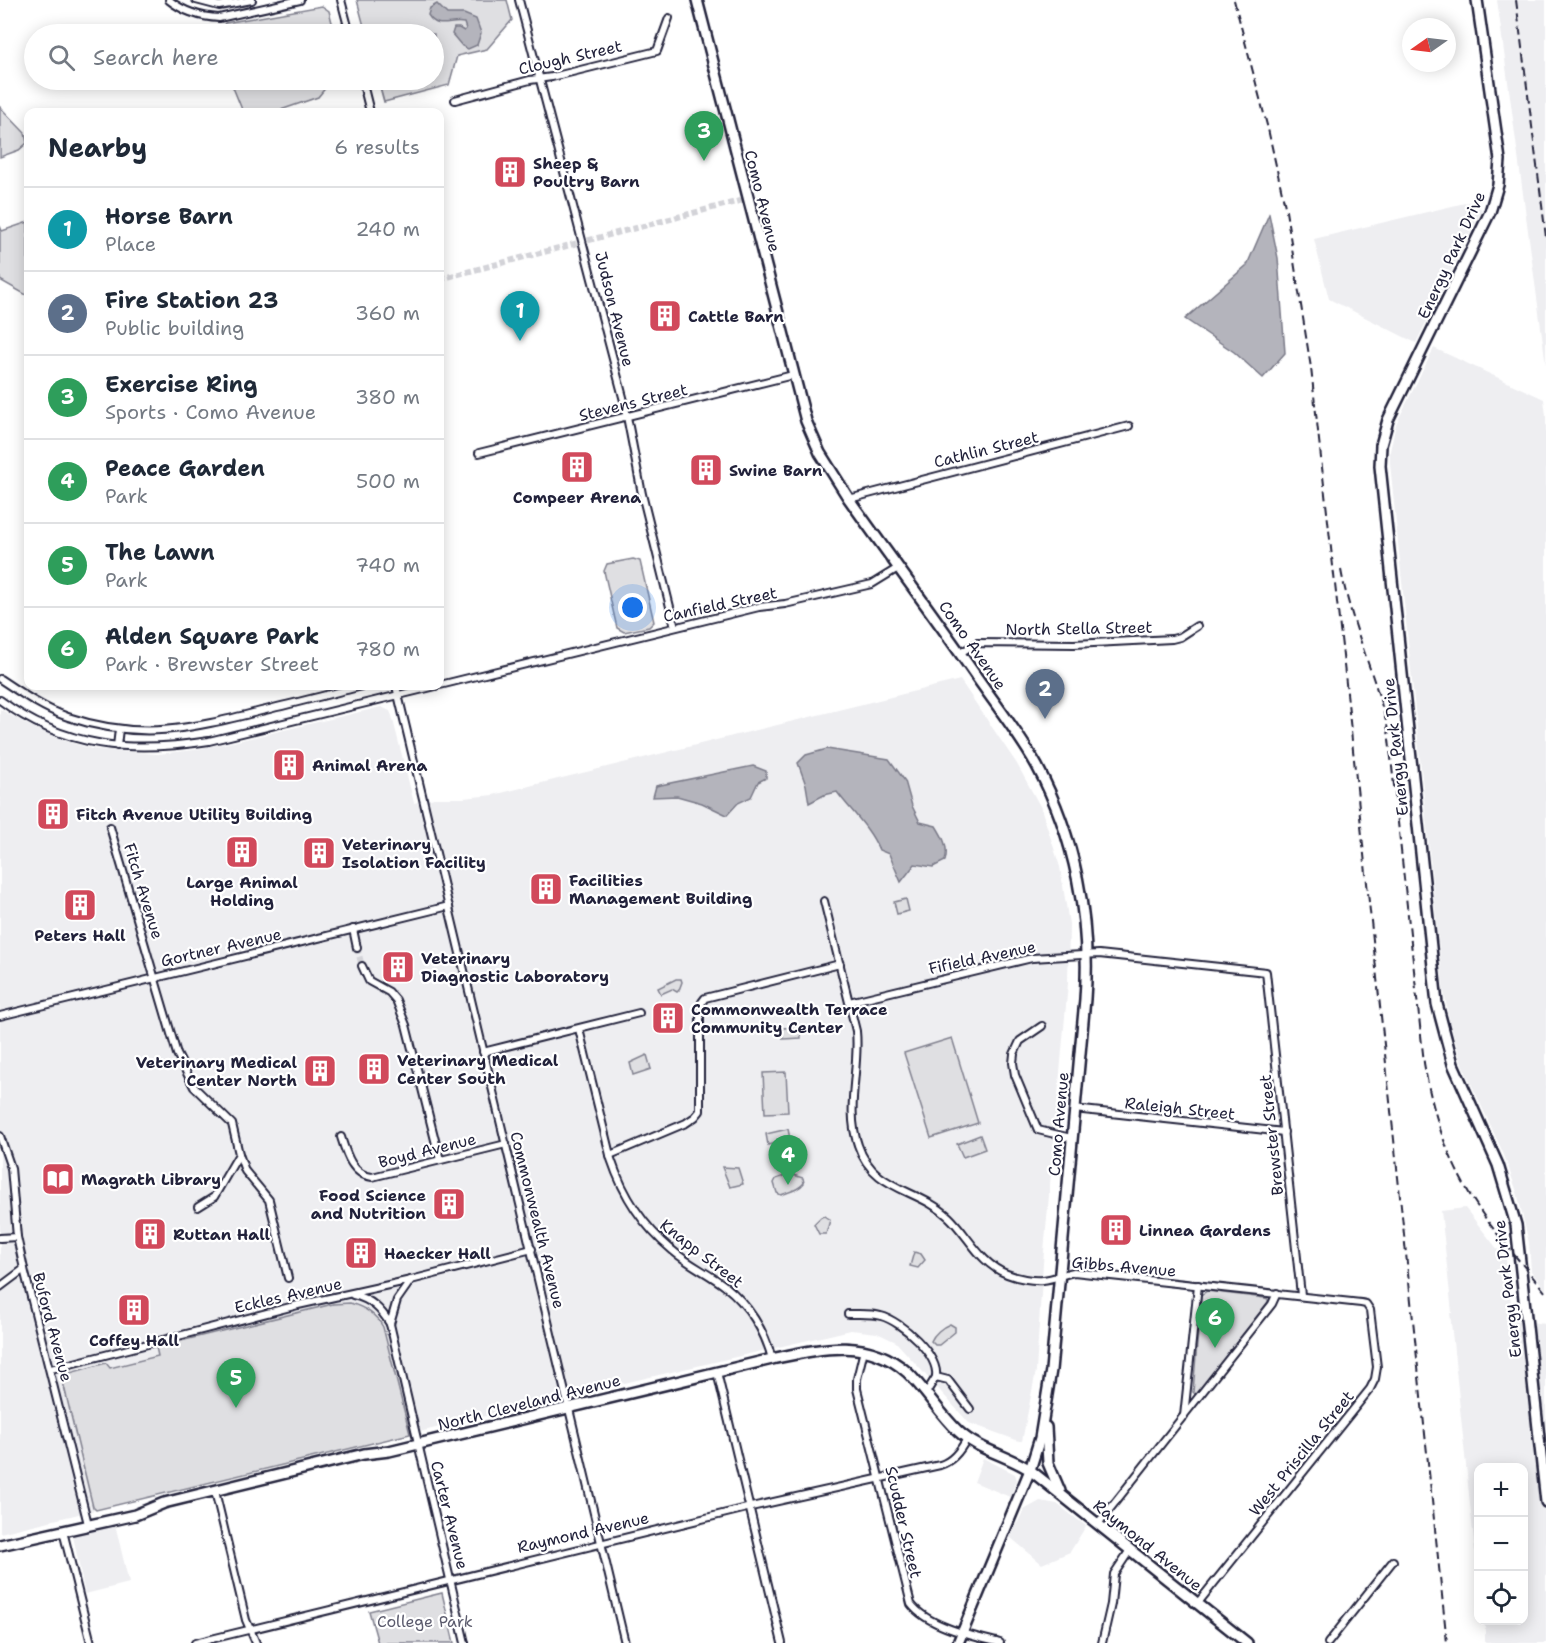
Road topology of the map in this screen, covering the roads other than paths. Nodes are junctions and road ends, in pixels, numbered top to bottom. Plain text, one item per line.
1 (169, 0) edge
2 (196, 0) edge
3 (252, 0) edge
4 (300, 0) edge
5 (341, 0) edge
6 (519, 0) edge
7 (697, 0) edge
8 (1477, 0) edge
9 (669, 18) dead end
10 (347, 24) edge
11 (539, 79) junction
12 (364, 90) edge
13 (455, 100) dead end
14 (369, 108) edge
15 (793, 375) junction
16 (627, 417) junction
17 (1129, 426) dead end
18 (479, 453) dead end
19 (849, 499) junction
20 (898, 568) junction
21 (1197, 626) dead end
22 (675, 627) junction
23 (960, 653) junction
24 (0, 679) edge
25 (444, 684) edge
26 (347, 690) edge
27 (397, 690) edge
28 (416, 690) edge
29 (398, 694) junction
30 (0, 700) edge
31 (119, 729) junction
32 (117, 746) junction
33 (110, 827) dead end
34 (824, 901) dead end
35 (449, 906) junction
36 (353, 929) junction
37 (357, 948) tunnel mouth
38 (1086, 954) junction
39 (840, 964) junction
40 (362, 966) tunnel mouth
41 (1266, 972) joint
42 (156, 977) junction
43 (849, 1002) junction
44 (639, 1013) dead end
45 (0, 1016) edge
46 (1042, 1026) dead end
47 (579, 1029) junction
48 (483, 1052) junction
49 (1074, 1110) junction
50 (1284, 1132) junction
51 (0, 1136) edge
52 (342, 1137) dead end
53 (1071, 1138) junction
54 (506, 1144) junction
55 (239, 1154) junction
56 (610, 1155) junction
57 (440, 1160) junction
58 (198, 1207) dead end
59 (17, 1237) junction
60 (0, 1238) edge
61 (532, 1250) junction
62 (24, 1269) junction
63 (1059, 1276) junction
64 (288, 1278) dead end
65 (411, 1280) junction
66 (1198, 1285) junction
67 (0, 1287) edge
68 (1277, 1293) junction
69 (350, 1294) junction
70 (1301, 1295) junction
71 (1366, 1304) joint
72 (848, 1314) dead end
73 (390, 1324) junction
74 (864, 1350) junction
75 (771, 1359) junction
76 (51, 1369) junction
77 (717, 1372) junction
78 (936, 1377) junction
79 (926, 1393) junction
80 (570, 1408) junction
81 (970, 1409) dead end
82 (1044, 1415) junction
83 (1184, 1416) junction
84 (967, 1438) junction
85 (418, 1444) junction
86 (1030, 1470) junction
87 (880, 1477) junction
88 (214, 1491) junction
89 (1065, 1498) junction
90 (1546, 1502) edge
91 (751, 1507) junction
92 (88, 1524) junction
93 (1098, 1524) junction
94 (63, 1530) junction
95 (602, 1543) junction
96 (0, 1545) edge
97 (1130, 1550) junction
98 (1393, 1560) dead end
99 (451, 1580) junction
100 (1197, 1604) junction
101 (249, 1630) junction
102 (963, 1633) junction
103 (91, 1643) edge
104 (195, 1643) edge
105 (256, 1643) edge
106 (465, 1643) edge
107 (625, 1643) edge
108 (782, 1643) edge
109 (958, 1643) edge
110 (1000, 1643) edge
111 (1102, 1643) edge
112 (1247, 1643) edge
113 (1328, 1643) edge

1 - 4 street
2 - 3 street
5 - 10 street
6 - 11 street, Judson Avenue
7 - 15 main road, Como Avenue
8 - 90 main road, Energy Park Drive
9 - 11 street, Clough Street
11 - 13 street, Clough Street
11 - 16 street, Judson Avenue
12 - 14 street
15 - 16 street, Stevens Street
15 - 19 main road, Como Avenue
16 - 18 street, Stevens Street
16 - 22 street, Judson Avenue
17 - 19 street, Cathlin Street
19 - 20 main road, Como Avenue
20 - 22 street, Canfield Street
20 - 23 main road, Como Avenue
21 - 23 street, North Stella Street
22 - 25 street, Canfield Street
23 - 38 main road, Como Avenue
24 - 31 street
26 - 31 street
27 - 29 street, Commonwealth Avenue
28 - 29 street, Canfield Street
29 - 32 street, Canfield Street
29 - 35 street, Commonwealth Avenue
30 - 32 street, Canfield Street
31 - 32 street
33 - 42 street, Fitch Avenue
34 - 39 street, Gibbs Avenue
35 - 36 street, Gortner Avenue
35 - 48 street, Commonwealth Avenue
36 - 37 street
36 - 42 street, Gortner Avenue
38 - 41 street, Fifield Avenue
38 - 43 street, Fifield Avenue
38 - 49 main road, Como Avenue
39 - 43 street, Gibbs Avenue
39 - 56 street
40 - 57 street
41 - 50 street, Brewster Street
42 - 45 street, Gortner Avenue
42 - 55 street, Fitch Avenue
43 - 63 street, Gibbs Avenue
44 - 47 street
46 - 53 street
47 - 48 street
47 - 56 street, Knapp Street
48 - 54 street, Commonwealth Avenue
49 - 50 street, Raleigh Street
49 - 53 main road, Como Avenue
50 - 70 street, Brewster Street
51 - 59 street, Buford Avenue
52 - 57 street, Boyd Avenue
53 - 63 main road, Como Avenue
54 - 57 street, Boyd Avenue
54 - 61 street, Commonwealth Avenue
55 - 58 street
55 - 64 street, Fitch Avenue
56 - 75 street, Knapp Street
59 - 60 street
59 - 62 street, Buford Avenue
61 - 65 street, Eckles Avenue
61 - 80 street, Commonwealth Avenue
62 - 67 street
62 - 76 street, Buford Avenue
63 - 66 street, Gibbs Avenue
63 - 82 main road, Como Avenue
65 - 69 street, Eckles Avenue
65 - 73 street
66 - 68 street, Gibbs Avenue
66 - 83 street
68 - 70 street, Gibbs Avenue
68 - 83 street
69 - 73 street, Carter Avenue
69 - 76 street, Eckles Avenue
70 - 71 street, Gibbs Avenue
71 - 100 street, West Priscilla Street
72 - 78 street
73 - 85 street, Carter Avenue
74 - 75 main road, North Cleveland Avenue
74 - 79 main road, North Cleveland Avenue
74 - 87 street, Scudder Street
75 - 77 main road, North Cleveland Avenue
76 - 92 street, Buford Avenue
77 - 80 main road, North Cleveland Avenue
77 - 91 street
78 - 79 street
78 - 81 street
79 - 84 main road, North Cleveland Avenue
80 - 85 main road, North Cleveland Avenue
80 - 95 street, Commonwealth Avenue
82 - 86 main road, Como Avenue
82 - 89 main road
83 - 93 street
84 - 86 main road, North Cleveland Avenue
84 - 87 street, Raymond Avenue
85 - 88 main road, North Cleveland Avenue
85 - 99 street, Carter Avenue
86 - 89 main road, Raymond Avenue
86 - 102 main road, Como Avenue
87 - 91 street, Raymond Avenue
87 - 102 street, Scudder Street
88 - 92 main road, North Cleveland Avenue
88 - 101 street
89 - 93 main road, Raymond Avenue
91 - 95 street, Raymond Avenue
91 - 108 street
92 - 94 main road, North Cleveland Avenue
93 - 97 main road, Raymond Avenue
94 - 96 main road, North Cleveland Avenue
94 - 103 street
95 - 99 street, Raymond Avenue
95 - 107 street, Commonwealth Avenue
97 - 100 main road, Raymond Avenue
97 - 111 street
98 - 113 street
99 - 101 street, Raymond Avenue
99 - 106 street, Carter Avenue
100 - 112 main road, Raymond Avenue
101 - 104 street, Raymond Avenue
101 - 105 street
102 - 109 main road, Como Avenue
102 - 110 street, Scudder Street

